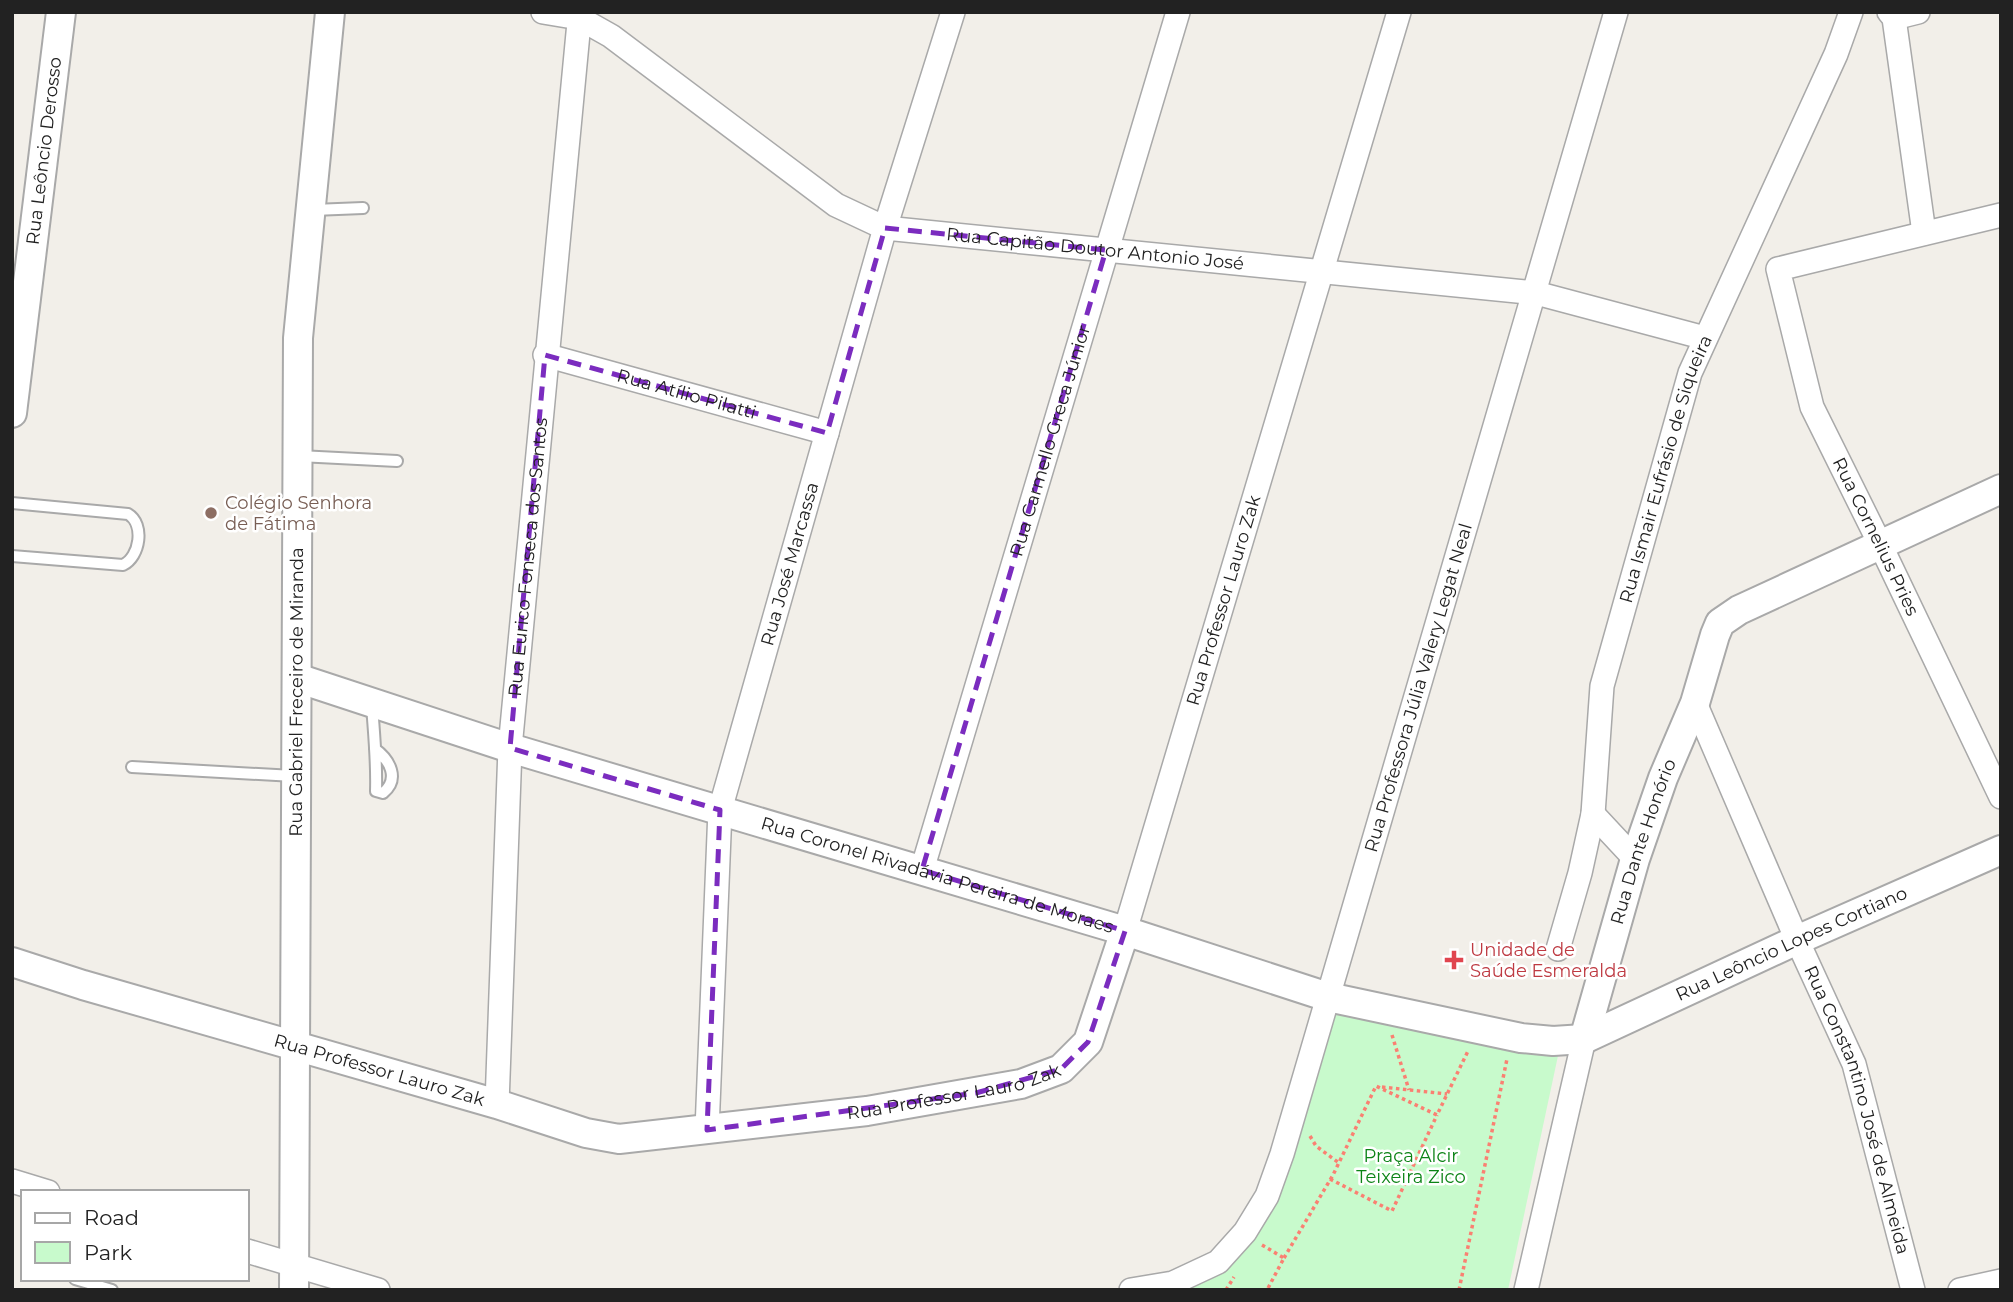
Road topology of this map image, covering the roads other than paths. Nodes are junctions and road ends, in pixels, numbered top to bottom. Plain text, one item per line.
1 (61, 12) edge
2 (330, 12) edge
3 (543, 12) edge
4 (953, 12) edge
5 (1178, 12) edge
6 (1399, 12) edge
7 (1616, 12) edge
8 (1851, 12) edge
9 (1918, 12) edge
10 (580, 15) edge
11 (1892, 15) edge
12 (363, 208) dead end
13 (310, 210) junction
14 (2001, 215) edge
15 (885, 228) junction
16 (1924, 233) junction
17 (1105, 250) junction
18 (1321, 272) junction
19 (1536, 293) junction
20 (19, 297) edge
21 (1705, 338) junction
22 (545, 355) junction
23 (12, 413) edge
24 (827, 433) junction
25 (299, 456) junction
26 (397, 461) dead end
27 (2001, 489) edge
28 (12, 503) edge
29 (1880, 544) junction
30 (12, 556) edge
31 (297, 678) junction
32 (371, 703) junction
33 (1695, 703) junction
34 (510, 748) junction
35 (375, 749) dead end
36 (132, 767) dead end
37 (297, 776) junction
38 (2001, 797) edge
39 (720, 810) junction
40 (1592, 814) junction
41 (2001, 850) edge
42 (1631, 856) junction
43 (922, 870) junction
44 (1125, 931) junction
45 (1797, 940) junction
46 (1558, 949) dead end
47 (12, 962) edge
48 (1328, 997) junction
49 (1584, 1039) junction
50 (296, 1045) junction
51 (498, 1104) junction
52 (707, 1130) junction
53 (12, 1181) edge
54 (41, 1190) edge
55 (248, 1252) edge
56 (295, 1277) edge
57 (82, 1281) edge
58 (2001, 1281) edge
59 (113, 1290) edge
60 (378, 1290) edge
61 (1131, 1290) edge
62 (1527, 1290) edge
63 (1913, 1290) edge
64 (1960, 1290) edge

1 - 20 street, Rua Leôncio Derosso
2 - 13 street, Rua Gabriel Freceiro de Miranda
3 - 10 street, Rua Capitão Doutor Antonio José
4 - 15 street, Rua José Marcassa
5 - 17 street, Rua Carmello Greca Júnior
6 - 18 street, Rua Professor Lauro Zak
7 - 19 street, Rua Professora Júlia Valery Legat Neal
8 - 21 street, Rua Ismair Eufrásio de Siqueira
9 - 11 street
10 - 15 street, Rua Capitão Doutor Antonio José
10 - 22 street, Rua Eurico Fonseca dos Santos
11 - 16 street
12 - 13 lane
13 - 25 street, Rua Gabriel Freceiro de Miranda
14 - 16 street
15 - 17 street, Rua Capitão Doutor Antonio José
15 - 24 street, Rua José Marcassa
16 - 29 street, Rua Cornelius Pries
17 - 18 street, Rua Capitão Doutor Antonio José
17 - 43 street, Rua Carmello Greca Júnior
18 - 19 street, Rua Capitão Doutor Antonio José
18 - 44 street, Rua Professor Lauro Zak
19 - 21 street, Rua Capitão Doutor Antonio José
19 - 48 street, Rua Professora Júlia Valery Legat Neal
20 - 23 street, Rua Leôncio Derosso
21 - 40 street, Rua Ismair Eufrásio de Siqueira
22 - 24 street, Rua Atílio Pilatti
22 - 34 street, Rua Eurico Fonseca dos Santos
24 - 39 street, Rua José Marcassa
25 - 26 lane
25 - 31 street, Rua Gabriel Freceiro de Miranda
27 - 29 street
28 - 30 lane
29 - 33 street, Rua Dante Honório
29 - 38 street, Rua Cornelius Pries
31 - 32 street, Rua Coronel Rivadávia Pereira de Moraes
31 - 37 street, Rua Gabriel Freceiro de Miranda
32 - 34 street, Rua Coronel Rivadávia Pereira de Moraes
32 - 35 lane
33 - 42 street, Rua Dante Honório
33 - 45 street, Rua Constantino José de Almeida
34 - 39 street, Rua Coronel Rivadávia Pereira de Moraes
34 - 51 street, Rua Eurico Fonseca dos Santos
36 - 37 lane
37 - 50 street, Rua Gabriel Freceiro de Miranda
39 - 43 street, Rua Coronel Rivadávia Pereira de Moraes
39 - 52 street, Rua José Marcassa
40 - 42 street
40 - 46 street, Rua Ismair Eufrásio de Siqueira
41 - 45 street, Rua Leôncio Lopes Cortiano
42 - 49 street, Rua Dante Honório
43 - 44 street, Rua Coronel Rivadávia Pereira de Moraes
44 - 48 street, Rua Coronel Rivadávia Pereira de Moraes
44 - 52 street, Rua Professor Lauro Zak
45 - 49 street, Rua Leôncio Lopes Cortiano
45 - 63 street, Rua Constantino José de Almeida
47 - 50 street, Rua Professor Lauro Zak
48 - 49 street, Rua Coronel Rivadávia Pereira de Moraes
48 - 61 street, Rua Professora Júlia Valery Legat Neal
49 - 62 street, Rua Dante Honório
50 - 51 street, Rua Professor Lauro Zak
50 - 56 street, Rua Gabriel Freceiro de Miranda
51 - 52 street, Rua Professor Lauro Zak
53 - 54 street
55 - 56 street
56 - 60 street
57 - 59 lane
58 - 64 street

